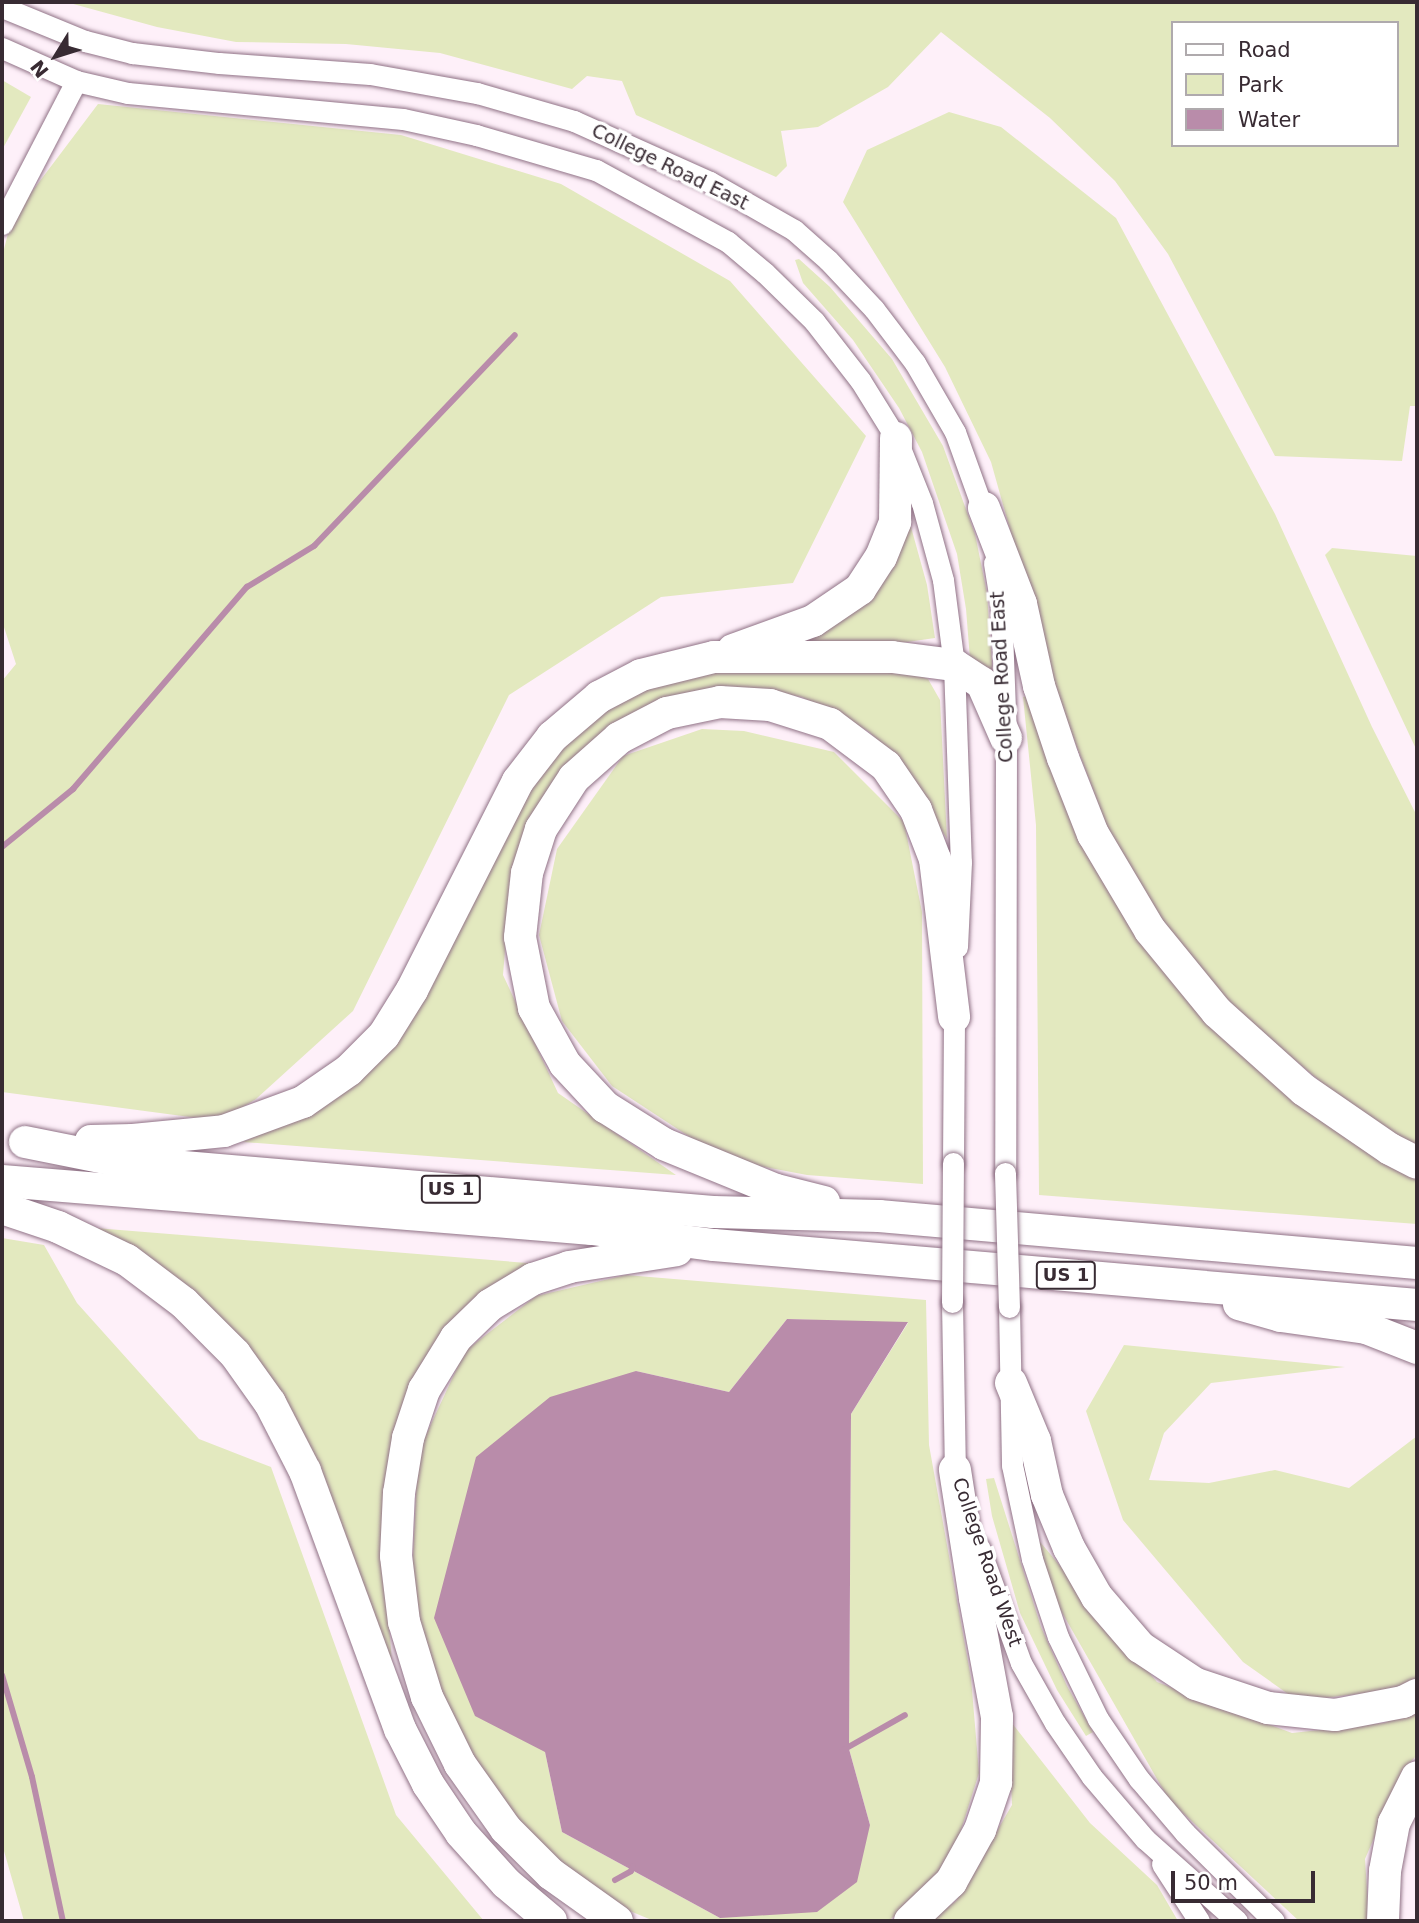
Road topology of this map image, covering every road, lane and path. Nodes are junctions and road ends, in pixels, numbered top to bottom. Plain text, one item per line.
1 (2, 6) edge
2 (2, 48) edge
3 (76, 81) junction
4 (2, 224) edge
5 (896, 438) junction
6 (984, 508) junction
7 (714, 657) junction
8 (954, 665) junction
9 (1006, 738) junction
10 (954, 1017) junction
11 (13, 1141) edge
12 (953, 1163) joint
13 (1417, 1163) edge
14 (2, 1181) edge
15 (2, 1208) edge
16 (879, 1216) junction
17 (714, 1245) junction
18 (1417, 1263) edge
19 (1163, 1283) junction
20 (1417, 1305) edge
21 (1417, 1348) edge
22 (1011, 1383) junction
23 (956, 1470) junction
24 (1417, 1695) edge
25 (1417, 1777) edge
26 (1145, 1839) junction
27 (551, 1921) edge
28 (617, 1921) edge
29 (910, 1921) edge
30 (1199, 1921) edge
31 (1237, 1921) edge
32 (1273, 1921) edge
33 (1383, 1921) edge

1 - 6 street, College Road East
2 - 3 street, College Road East
3 - 4 street
3 - 5 street, College Road East
5 - 7 highway
5 - 8 street, College Road East
6 - 9 street, College Road East
6 - 13 highway
7 - 8 highway
7 - 11 highway
8 - 9 highway
8 - 10 street, College Road East
9 - 22 street, College Road East, bridge
10 - 12 street, College Road East
10 - 16 highway
11 - 16 highway, US 1
12 - 23 street, College Road West, bridge
14 - 17 highway, US 1
15 - 27 highway
16 - 18 highway, US 1
17 - 19 highway, US 1
17 - 28 highway
19 - 20 highway, US 1
19 - 21 highway
22 - 24 highway
22 - 32 street
23 - 26 street, College Road West
23 - 29 highway
25 - 33 highway
26 - 30 street
26 - 31 street, College Road West

